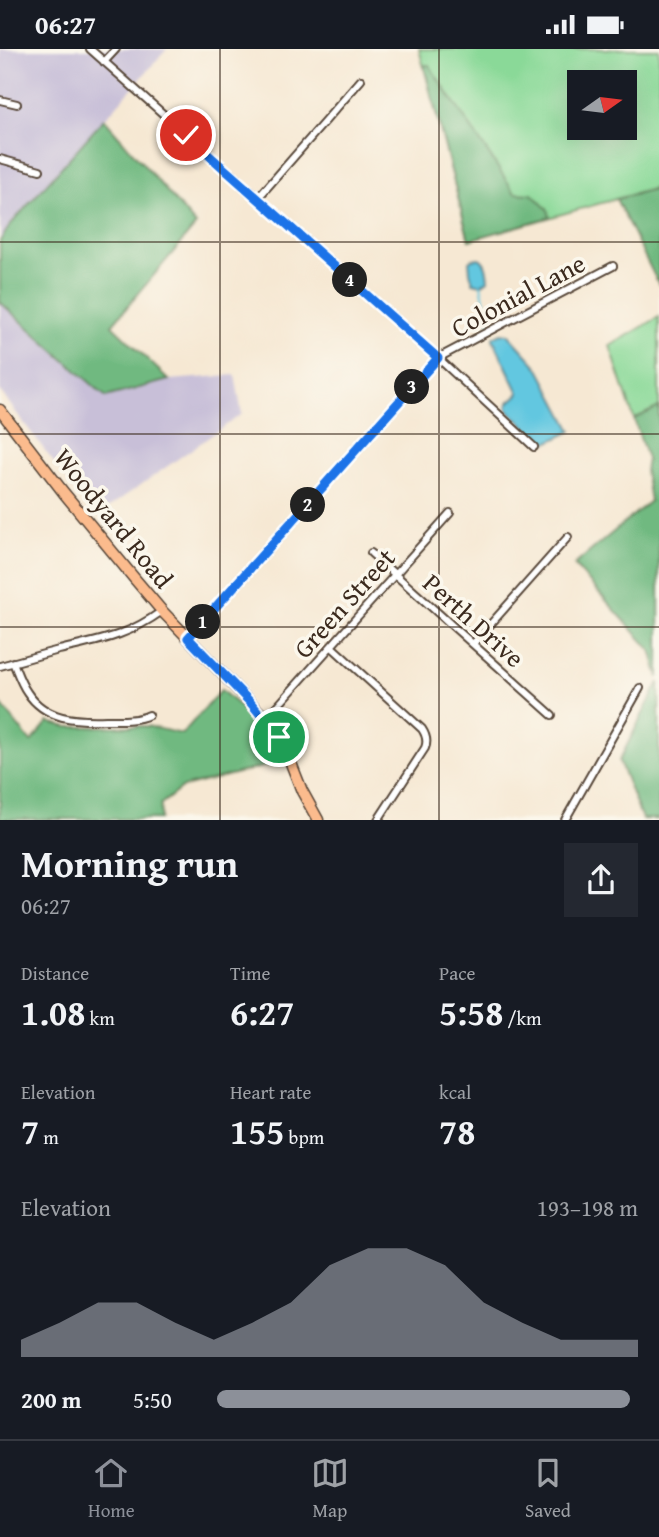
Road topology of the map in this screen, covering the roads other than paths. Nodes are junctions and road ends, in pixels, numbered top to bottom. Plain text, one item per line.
1 (90, 49) edge
2 (116, 49) edge
3 (104, 62) junction
4 (361, 80) dead end
5 (0, 100) edge
6 (17, 104) dead end
7 (0, 159) edge
8 (40, 170) dead end
9 (258, 198) junction
10 (614, 266) dead end
11 (438, 358) junction
12 (2, 418) edge
13 (534, 447) dead end
14 (450, 513) dead end
15 (568, 537) dead end
16 (371, 553) dead end
17 (396, 575) junction
18 (162, 611) junction
19 (188, 638) junction
20 (473, 644) junction
21 (332, 647) junction
22 (13, 662) junction
23 (0, 666) edge
24 (640, 688) dead end
25 (149, 715) dead end
26 (552, 715) dead end
27 (266, 719) junction
28 (318, 820) edge
29 (378, 820) edge
30 (565, 820) edge

1 - 3 street
2 - 3 street
3 - 9 street
4 - 9 street
5 - 6 street
7 - 8 street
9 - 11 street
10 - 11 street, Colonial Lane
11 - 13 street
11 - 19 street, Colonial Lane
12 - 18 main road, Woodyard Road
14 - 17 street, Green Street
15 - 20 street
16 - 17 street, Perth Drive
17 - 20 street, Perth Drive
17 - 21 street, Green Street
18 - 19 main road, Woodyard Road
18 - 22 street
19 - 27 main road, Woodyard Road
20 - 26 street, Perth Drive
21 - 27 street, Green Street
21 - 29 street
22 - 23 street
22 - 25 street
24 - 30 street
27 - 28 main road, Woodyard Road

